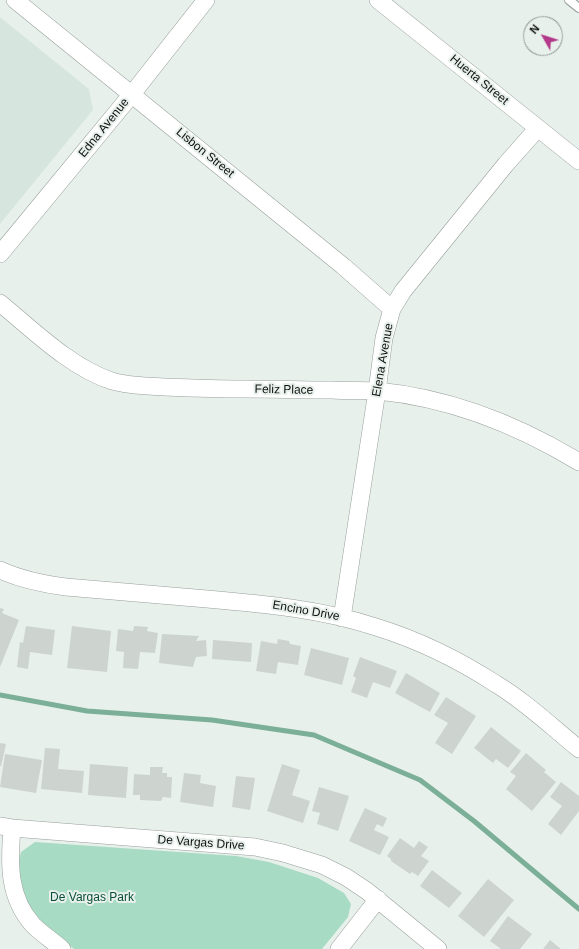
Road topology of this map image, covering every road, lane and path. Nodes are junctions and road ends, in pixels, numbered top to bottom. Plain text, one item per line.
1 (15, 0) edge
2 (206, 0) edge
3 (378, 0) edge
4 (569, 0) edge
5 (579, 8) edge
6 (132, 94) junction
7 (538, 128) junction
8 (579, 161) edge
9 (0, 254) edge
10 (0, 303) edge
11 (392, 309) junction
12 (377, 391) junction
13 (579, 462) edge
14 (0, 570) edge
15 (342, 618) junction
16 (579, 749) edge
17 (6, 827) edge
18 (378, 899) junction
19 (62, 949) edge
20 (339, 949) edge
21 (438, 949) edge

1 - 6 street, Lisbon Street
2 - 6 street, Edna Avenue
3 - 7 street, Huerta Street
4 - 5 lane
6 - 9 street, Edna Avenue
6 - 11 street, Lisbon Street
7 - 8 street, Huerta Street
7 - 11 street, Elena Avenue
10 - 12 street, Feliz Place
11 - 12 street, Elena Avenue
12 - 13 street, Feliz Place
12 - 15 street, Elena Avenue
14 - 15 street, Encino Drive
15 - 16 street, Encino Drive
17 - 18 street, De Vargas Drive
17 - 19 street, De Vargas Drive
18 - 20 street
18 - 21 street, De Vargas Drive

